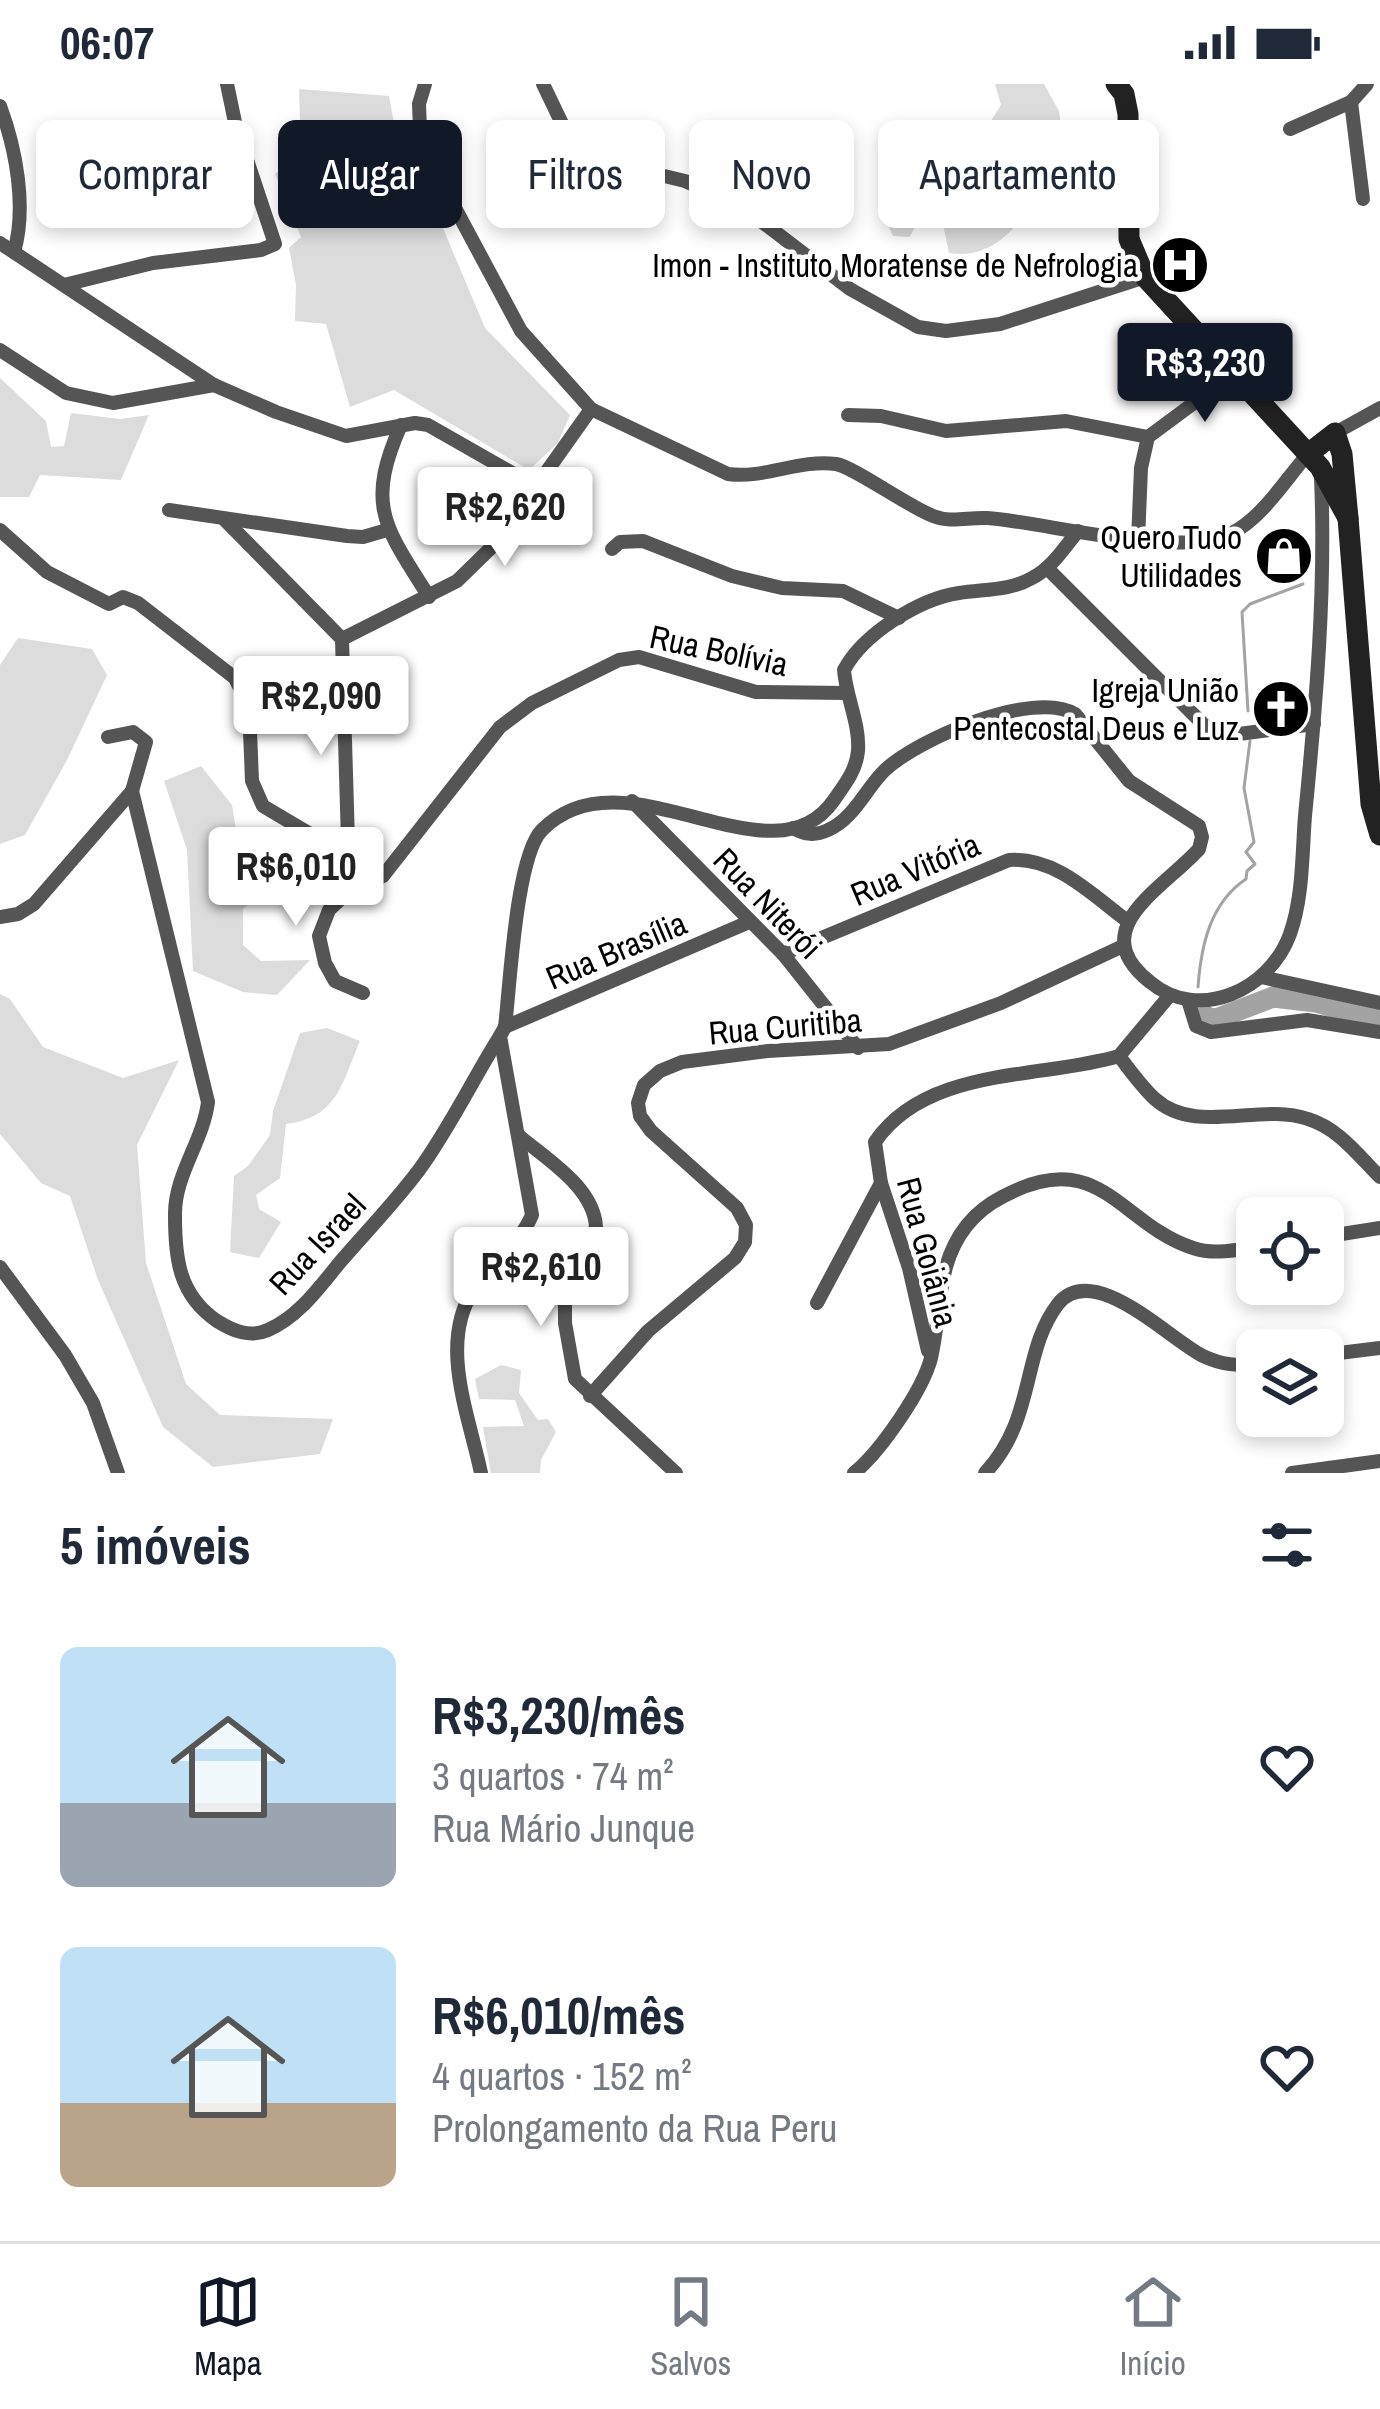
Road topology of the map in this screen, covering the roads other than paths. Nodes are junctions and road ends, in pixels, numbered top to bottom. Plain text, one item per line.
1 (227, 84) edge
2 (425, 84) edge
3 (544, 84) edge
4 (1116, 84) edge
5 (1367, 84) edge
6 (1352, 102) junction
7 (0, 106) edge
8 (1290, 129) dead end
9 (1363, 200) dead end
10 (0, 243) edge
11 (14, 252) junction
12 (1145, 278) junction
13 (64, 285) junction
14 (0, 350) edge
15 (1233, 374) junction
16 (214, 385) junction
17 (1380, 408) edge
18 (591, 409) junction
19 (848, 415) dead end
20 (401, 425) junction
21 (1335, 433) junction
22 (1148, 436) junction
23 (1314, 460) junction
24 (535, 486) junction
25 (169, 509) dead end
26 (1348, 518) junction
27 (224, 519) junction
28 (0, 530) edge
29 (387, 530) junction
30 (1078, 531) junction
31 (1138, 541) junction
32 (612, 549) dead end
33 (1047, 568) junction
34 (429, 596) junction
35 (899, 618) junction
36 (343, 639) junction
37 (846, 693) junction
38 (1314, 724) junction
39 (108, 737) dead end
40 (132, 790) junction
41 (632, 802) junction
42 (793, 828) junction
43 (1380, 836) edge
44 (349, 857) junction
45 (349, 875) dead end
46 (728, 900) junction
47 (0, 916) edge
48 (1126, 920) junction
49 (749, 922) junction
50 (723, 933) junction
51 (1123, 946) junction
52 (783, 954) junction
53 (1261, 976) junction
54 (363, 993) dead end
55 (1170, 995) junction
56 (1188, 1000) junction
57 (1380, 1004) edge
58 (502, 1031) junction
59 (1380, 1031) edge
60 (858, 1048) junction
61 (1119, 1056) junction
62 (518, 1135) junction
63 (1380, 1177) edge
64 (880, 1183) junction
65 (1380, 1228) edge
66 (1344, 1234) edge
67 (1236, 1249) edge
68 (0, 1268) edge
69 (817, 1303) dead end
70 (1380, 1348) edge
71 (1344, 1352) edge
72 (930, 1362) junction
73 (1236, 1366) edge
74 (590, 1396) junction
75 (1380, 1460) edge
76 (118, 1473) edge
77 (481, 1473) edge
78 (676, 1473) edge
79 (854, 1473) edge
80 (985, 1473) edge
81 (1292, 1473) edge

1 - 13 street
2 - 18 street
3 - 12 street
4 - 12 main road
5 - 6 street
6 - 8 street
6 - 9 street
7 - 11 street
10 - 11 street
11 - 13 street
12 - 15 main road
13 - 16 street
14 - 16 street
15 - 22 street
15 - 23 main road
16 - 20 street
17 - 21 street
18 - 24 street
18 - 30 street
19 - 22 street
20 - 24 street
20 - 29 street
21 - 23 main road
21 - 26 main road
22 - 31 street
23 - 26 main road
23 - 31 street
23 - 38 street
24 - 34 street
25 - 27 street
26 - 43 main road
27 - 29 street
27 - 36 street
28 - 44 street
29 - 34 street
30 - 31 street
30 - 33 street
32 - 35 street
33 - 35 street
33 - 38 street
34 - 36 street
35 - 37 street
36 - 44 street
37 - 42 street
37 - 54 street, Rua Bolívia
38 - 53 street
39 - 40 street
40 - 47 street
40 - 58 street, Rua Israel
41 - 42 street
41 - 46 street, Rua Niterói
41 - 58 street
42 - 48 street
44 - 45 street
46 - 49 street, Rua Niterói
46 - 50 street
48 - 51 street
48 - 52 street, Rua Vitória
49 - 50 street, Rua Brasília
49 - 52 street, Rua Niterói
50 - 58 street, Rua Brasília
51 - 55 street
51 - 60 street, Rua Curitiba
52 - 60 street, Rua Niterói
53 - 56 street
53 - 57 street
55 - 56 street
55 - 61 street
56 - 59 street
58 - 62 street
60 - 74 street, Rua Curitiba
61 - 63 street
61 - 64 street, Rua Goiânia
62 - 74 street
62 - 77 street
64 - 69 street
64 - 72 street, Rua Goiânia
65 - 66 street
67 - 72 street
68 - 76 street
70 - 71 street
72 - 79 street
73 - 80 street
74 - 78 street
75 - 81 street

